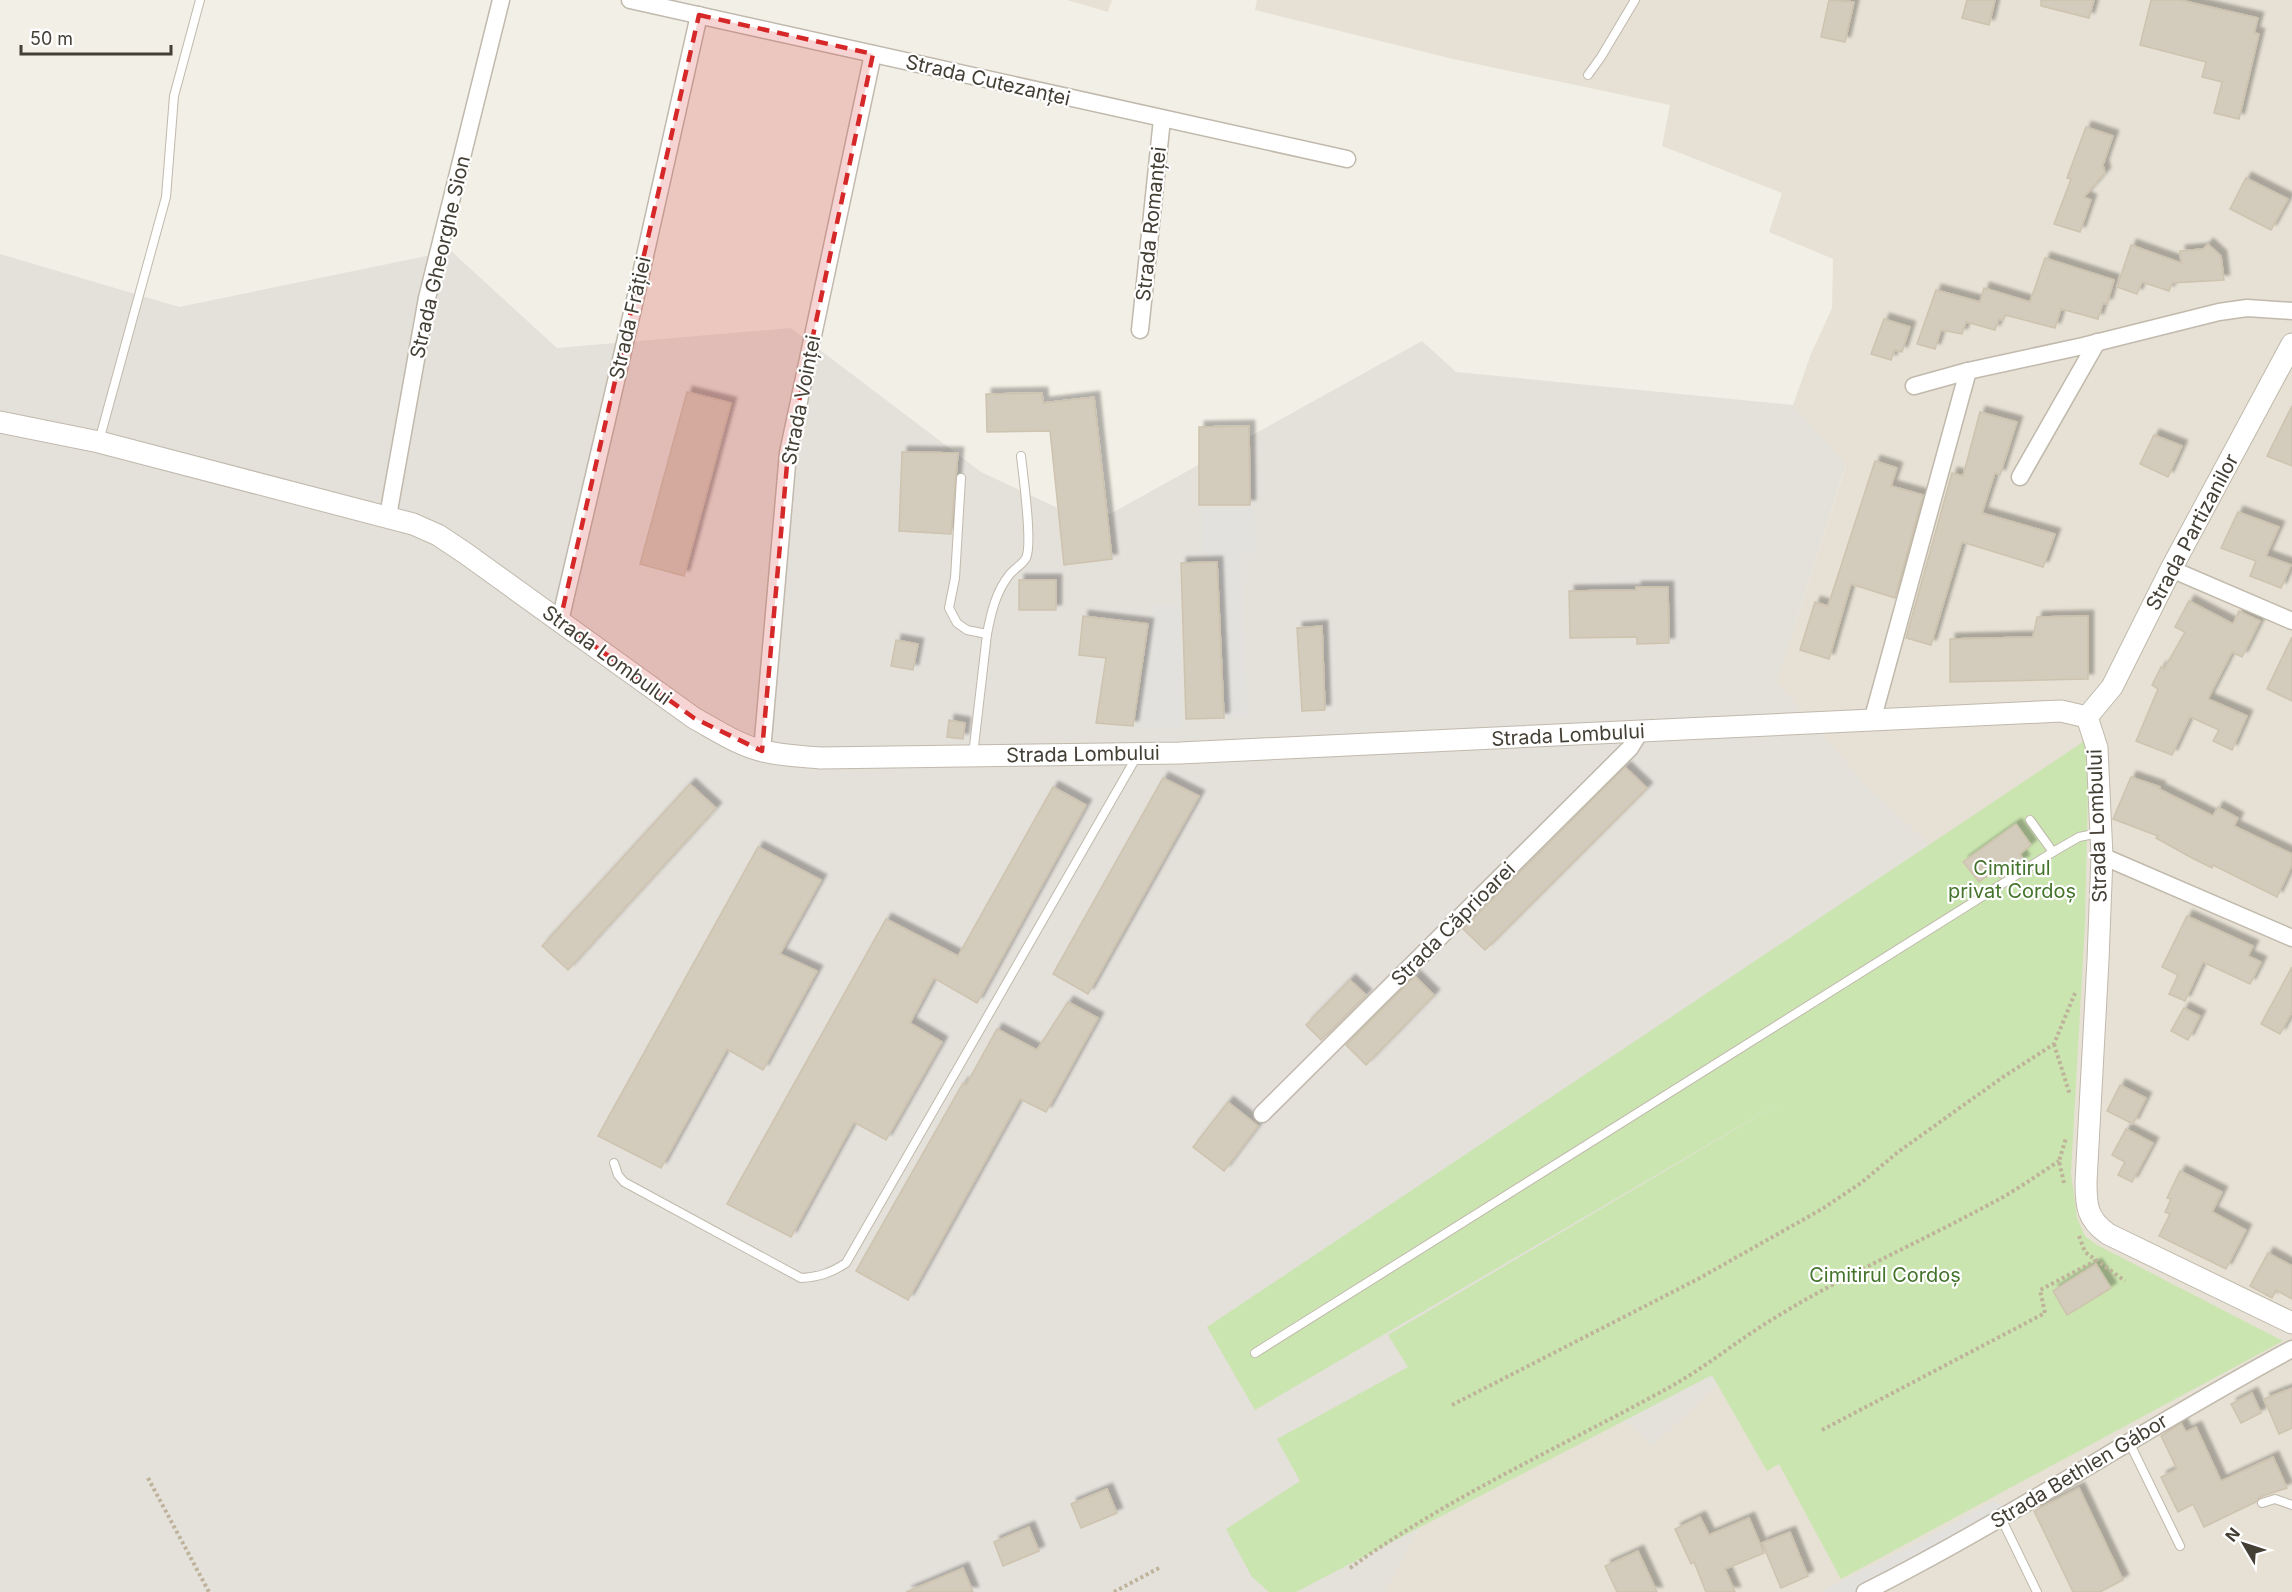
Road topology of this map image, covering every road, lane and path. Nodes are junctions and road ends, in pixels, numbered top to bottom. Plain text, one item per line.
1 (200, 0) edge
2 (501, 0) edge
3 (630, 0) edge
4 (1635, 0) edge
5 (699, 15) junction
6 (873, 54) junction
7 (1588, 75) dead end
8 (1162, 118) junction
9 (1347, 159) dead end
10 (2292, 311) edge
11 (1140, 330) dead end
12 (2097, 342) junction
13 (2292, 344) edge
14 (1968, 371) junction
15 (1914, 386) dead end
16 (0, 422) edge
17 (99, 442) junction
18 (1022, 456) dead end
19 (2020, 477) dead end
20 (961, 478) dead end
21 (388, 516) junction
22 (2171, 569) junction
23 (560, 621) junction
24 (2292, 621) edge
25 (987, 634) junction
26 (2087, 717) junction
27 (1872, 722) junction
28 (1640, 732) junction
29 (762, 751) junction
30 (1138, 753) junction
31 (973, 756) junction
32 (2030, 820) dead end
33 (2101, 833) junction
34 (2053, 852) junction
35 (2102, 856) junction
36 (2292, 938) edge
37 (2078, 985) dead end
38 (1262, 1114) dead end
39 (2059, 1161) dead end
40 (614, 1163) dead end
41 (2097, 1260) dead end
42 (2292, 1323) edge
43 (2292, 1349) edge
44 (1256, 1353) dead end
45 (1452, 1405) dead end
46 (1822, 1430) dead end
47 (2129, 1442) junction
48 (148, 1478) dead end
49 (2262, 1503) dead end
50 (2292, 1505) edge
51 (2001, 1518) junction
52 (2180, 1546) dead end
53 (1159, 1568) dead end
54 (1350, 1568) dead end
55 (209, 1592) edge
56 (1114, 1592) edge
57 (1866, 1592) edge
58 (2037, 1592) edge

1 - 17 lane
2 - 21 street, Strada Gheorghe Sion
3 - 5 street, Strada Cutezanței
4 - 7 lane
5 - 6 street, Strada Cutezanței
5 - 23 street, Strada Frăției
6 - 8 street, Strada Cutezanței
6 - 29 street, Strada Voinței
8 - 9 street, Strada Cutezanței
8 - 11 street, Strada Romanței
10 - 12 street
12 - 14 street
12 - 19 street
13 - 22 street, Strada Partizanilor
14 - 15 street
14 - 27 street
16 - 17 street, Strada Lombului
17 - 21 street, Strada Lombului
18 - 25 lane
20 - 25 lane
21 - 23 street, Strada Lombului
22 - 24 street
22 - 26 street, Strada Partizanilor
23 - 29 street, Strada Lombului
25 - 31 lane
26 - 27 street, Strada Lombului
26 - 33 street, Strada Lombului
27 - 28 street, Strada Lombului
28 - 30 street, Strada Lombului
28 - 38 street, Strada Căprioarei
29 - 31 street, Strada Lombului
30 - 31 street, Strada Lombului
30 - 40 lane
32 - 34 lane
33 - 34 lane
33 - 35 street, Strada Lombului
34 - 44 lane
35 - 36 street
35 - 42 street, Strada Lombului
37 - 45 path
39 - 54 path
41 - 46 path
43 - 47 street, Strada Bethlen Gábor
47 - 51 street, Strada Bethlen Gábor
47 - 52 lane
48 - 55 path
49 - 50 lane
51 - 57 street, Strada Bethlen Gábor
51 - 58 lane
53 - 56 path

